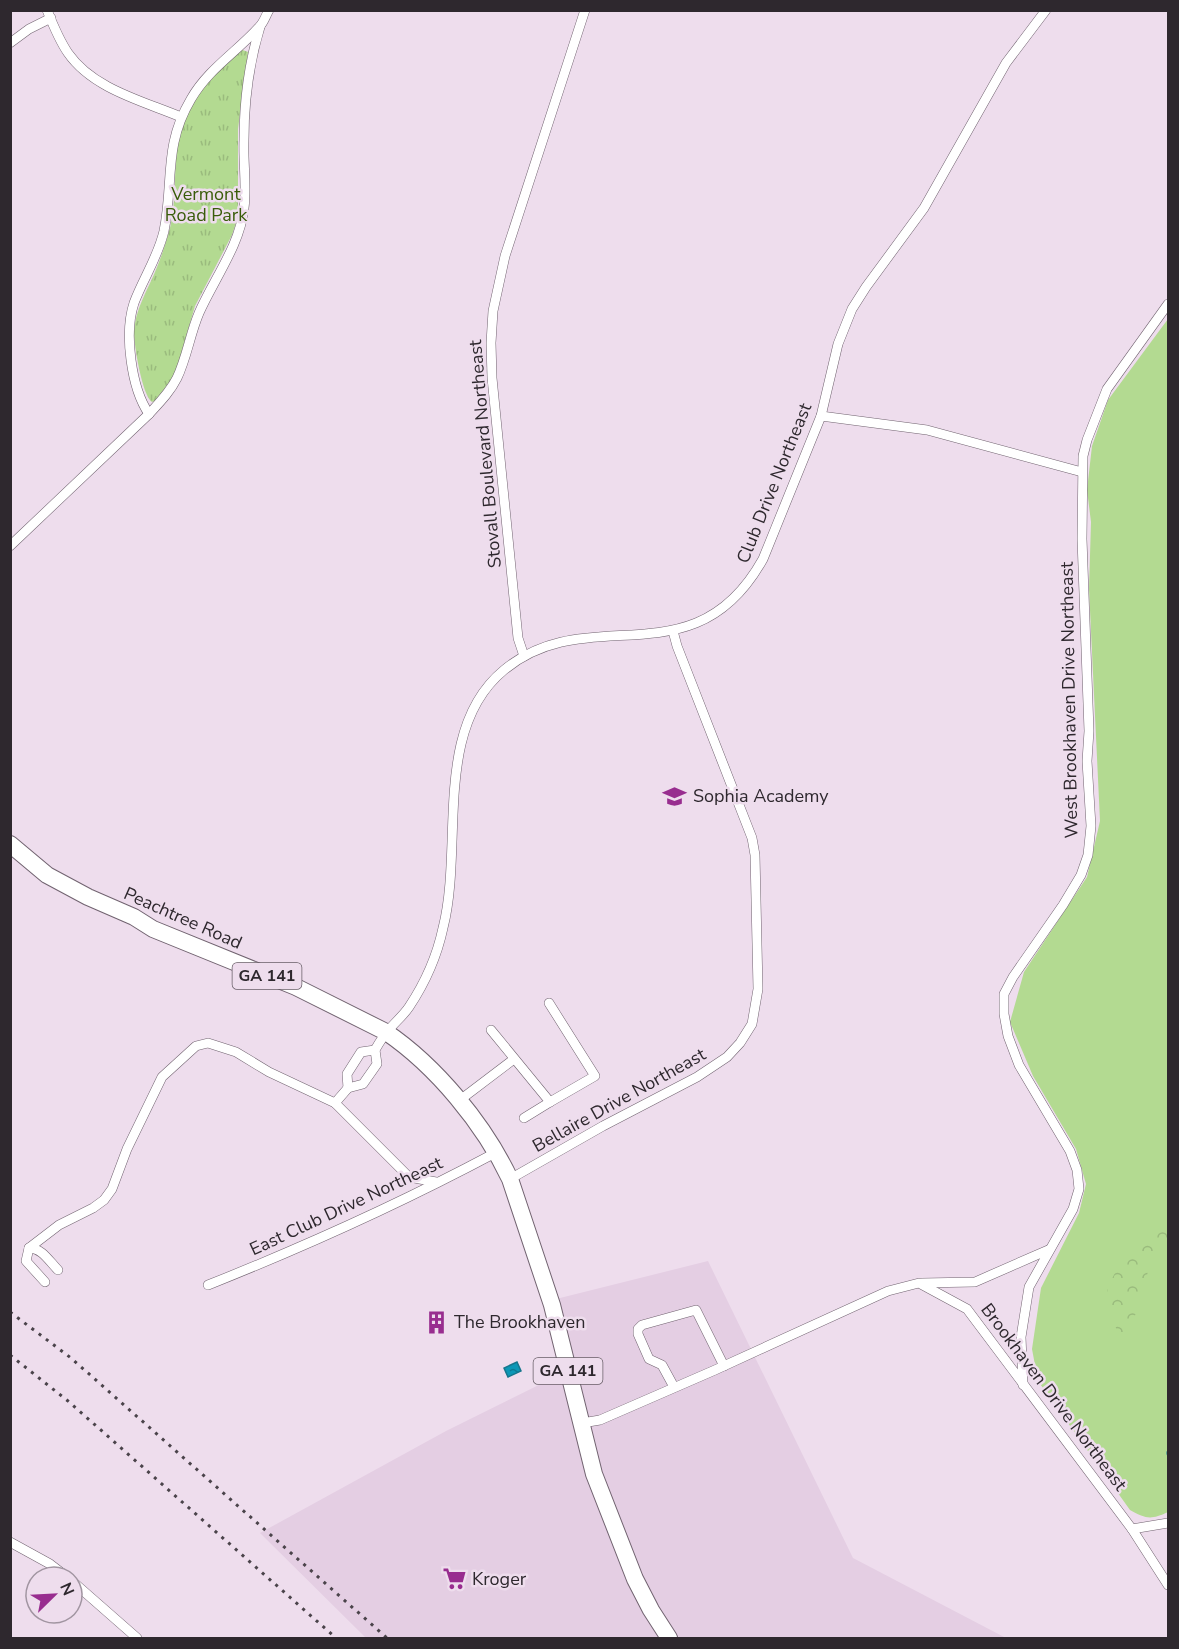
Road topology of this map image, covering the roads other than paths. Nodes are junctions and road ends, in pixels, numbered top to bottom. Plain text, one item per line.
1 (269, 10) edge
2 (585, 10) edge
3 (1046, 10) edge
4 (49, 14) edge
5 (260, 27) junction
6 (10, 43) edge
7 (181, 117) junction
8 (1168, 304) edge
9 (149, 414) junction
10 (821, 416) junction
11 (1082, 472) junction
12 (10, 546) edge
13 (673, 631) junction
14 (524, 656) junction
15 (10, 844) edge
16 (549, 1003) dead end
17 (491, 1030) dead end
18 (386, 1032) junction
19 (375, 1050) junction
20 (514, 1059) junction
21 (348, 1088) junction
22 (460, 1100) junction
23 (550, 1102) junction
24 (335, 1103) junction
25 (524, 1118) dead end
26 (495, 1153) junction
27 (510, 1179) junction
28 (436, 1182) junction
29 (29, 1248) junction
30 (1048, 1250) junction
31 (50, 1262) junction
32 (58, 1270) dead end
33 (37, 1274) junction
34 (45, 1282) dead end
35 (920, 1283) junction
36 (208, 1285) dead end
37 (724, 1366) junction
38 (1023, 1385) junction
39 (674, 1387) junction
40 (582, 1423) junction
41 (1168, 1522) edge
42 (1132, 1529) junction
43 (10, 1542) edge
44 (51, 1565) edge
45 (1168, 1585) edge
46 (84, 1592) edge
47 (137, 1638) edge
48 (669, 1638) edge

1 - 5 street
2 - 14 street, Stovall Boulevard Northeast
3 - 10 street, Club Drive Northeast
4 - 6 street
4 - 7 street
5 - 7 street
5 - 9 street
7 - 9 street
8 - 11 street, West Brookhaven Drive Northeast
9 - 12 street
10 - 11 street
10 - 13 street, Club Drive Northeast
11 - 30 street, West Brookhaven Drive Northeast
13 - 14 street, Club Drive Northeast
13 - 27 street, Bellaire Drive Northeast
14 - 18 street, Club Drive Northeast
15 - 18 highway, Peachtree Road / GA 141
16 - 23 street
17 - 20 street
18 - 19 street, Club Drive Northeast
18 - 22 highway, Peachtree Road / GA 141
19 - 21 street
19 - 21 street
20 - 22 street
20 - 23 street
21 - 24 street
22 - 26 highway, GA 141
23 - 25 street
24 - 28 street
24 - 29 street
26 - 27 highway, GA 141
26 - 28 street, East Club Drive Northeast
27 - 40 highway, GA 141
28 - 36 street, East Club Drive Northeast
29 - 31 street
29 - 33 street
30 - 35 street
30 - 38 street, West Brookhaven Drive Northeast
31 - 32 street
31 - 33 street
33 - 34 street
35 - 37 street
35 - 38 street, Brookhaven Drive Northeast
37 - 39 street
37 - 39 street
38 - 42 street, Brookhaven Drive Northeast
39 - 40 street
40 - 48 highway, GA 141
41 - 42 street
42 - 45 street, Brookhaven Drive Northeast
43 - 44 street
46 - 47 street

